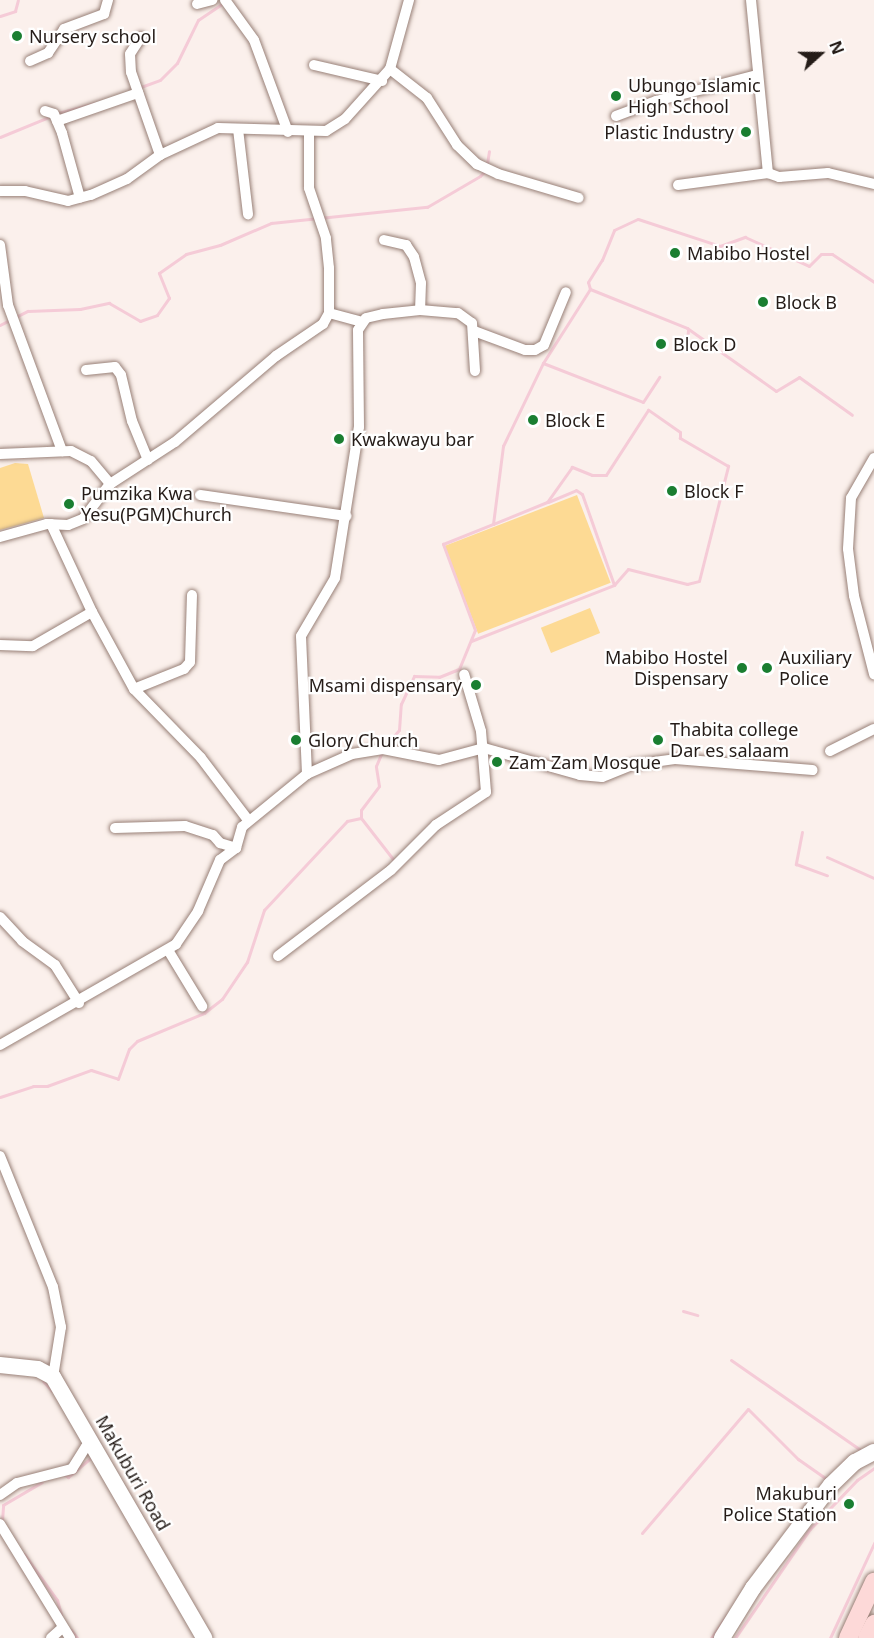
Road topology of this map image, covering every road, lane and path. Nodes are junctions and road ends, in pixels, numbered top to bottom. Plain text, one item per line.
1 (108, 0) edge
2 (212, 0) edge
3 (225, 0) edge
4 (409, 0) edge
5 (751, 0) edge
6 (197, 4) dead end
7 (141, 38) dead end
8 (30, 61) dead end
9 (314, 65) dead end
10 (390, 69) junction
11 (757, 75) junction
12 (382, 81) junction
13 (138, 93) junction
14 (45, 111) dead end
15 (616, 116) dead end
16 (57, 121) junction
17 (238, 129) junction
18 (309, 131) junction
19 (288, 132) junction
20 (160, 155) junction
21 (768, 173) junction
22 (874, 184) edge
23 (678, 185) dead end
24 (0, 191) edge
25 (80, 198) junction
26 (579, 198) dead end
27 (249, 214) dead end
28 (384, 240) dead end
29 (0, 245) edge
30 (1, 258) edge
31 (566, 292) dead end
32 (420, 310) junction
33 (329, 313) junction
34 (362, 322) junction
35 (474, 331) junction
36 (86, 370) dead end
37 (475, 371) dead end
38 (62, 451) junction
39 (0, 454) edge
40 (874, 458) edge
41 (148, 460) junction
42 (110, 484) junction
43 (200, 495) dead end
44 (346, 516) junction
45 (51, 524) junction
46 (0, 537) edge
47 (192, 595) dead end
48 (92, 612) junction
49 (0, 645) edge
50 (464, 674) dead end
51 (874, 674) edge
52 (134, 689) junction
53 (874, 729) edge
54 (484, 748) junction
55 (830, 751) dead end
56 (813, 771) dead end
57 (307, 774) junction
58 (248, 820) junction
59 (115, 828) dead end
60 (236, 848) junction
61 (0, 917) edge
62 (168, 950) junction
63 (278, 956) dead end
64 (79, 1002) junction
65 (202, 1006) dead end
66 (0, 1045) edge
67 (0, 1156) edge
68 (0, 1365) edge
69 (53, 1377) junction
70 (94, 1443) junction
71 (874, 1452) edge
72 (0, 1496) edge
73 (0, 1524) edge
74 (874, 1582) edge
75 (874, 1624) edge
76 (62, 1628) junction
77 (51, 1638) edge
78 (70, 1638) edge
79 (204, 1638) edge
80 (722, 1638) edge
81 (848, 1638) edge
82 (867, 1638) edge

1 - 8 street
2 - 6 street
3 - 19 street
4 - 10 street
5 - 11 street
7 - 13 street
9 - 12 street
10 - 12 street
10 - 26 street
11 - 15 street
11 - 21 street
12 - 18 street
13 - 16 street
13 - 20 street
14 - 16 street
16 - 25 street
17 - 19 street
17 - 20 street
17 - 27 street
18 - 19 street
18 - 33 street
20 - 25 street
21 - 22 street
21 - 23 street
24 - 25 street
28 - 32 street
29 - 30 street
30 - 38 street
31 - 35 street
32 - 34 street
32 - 35 street
33 - 34 street
33 - 41 street
34 - 44 street
35 - 37 street
36 - 41 street
38 - 39 street
38 - 42 street
40 - 51 street
41 - 42 street
42 - 45 street
43 - 44 street
44 - 57 street
45 - 46 street
45 - 48 street
47 - 52 street
48 - 49 street
48 - 52 street
50 - 54 street
52 - 58 street
53 - 55 street
54 - 56 street
54 - 57 street
54 - 63 street
57 - 58 street
58 - 60 street
59 - 60 street
60 - 62 street
61 - 64 street
62 - 64 street
62 - 65 street
64 - 66 street
67 - 69 street
68 - 69 street
69 - 70 street, Makuburi Road
70 - 72 street
70 - 79 street, Makuburi Road
71 - 80 street
73 - 76 street
74 - 81 main road
75 - 82 main road
76 - 77 street
76 - 78 street

